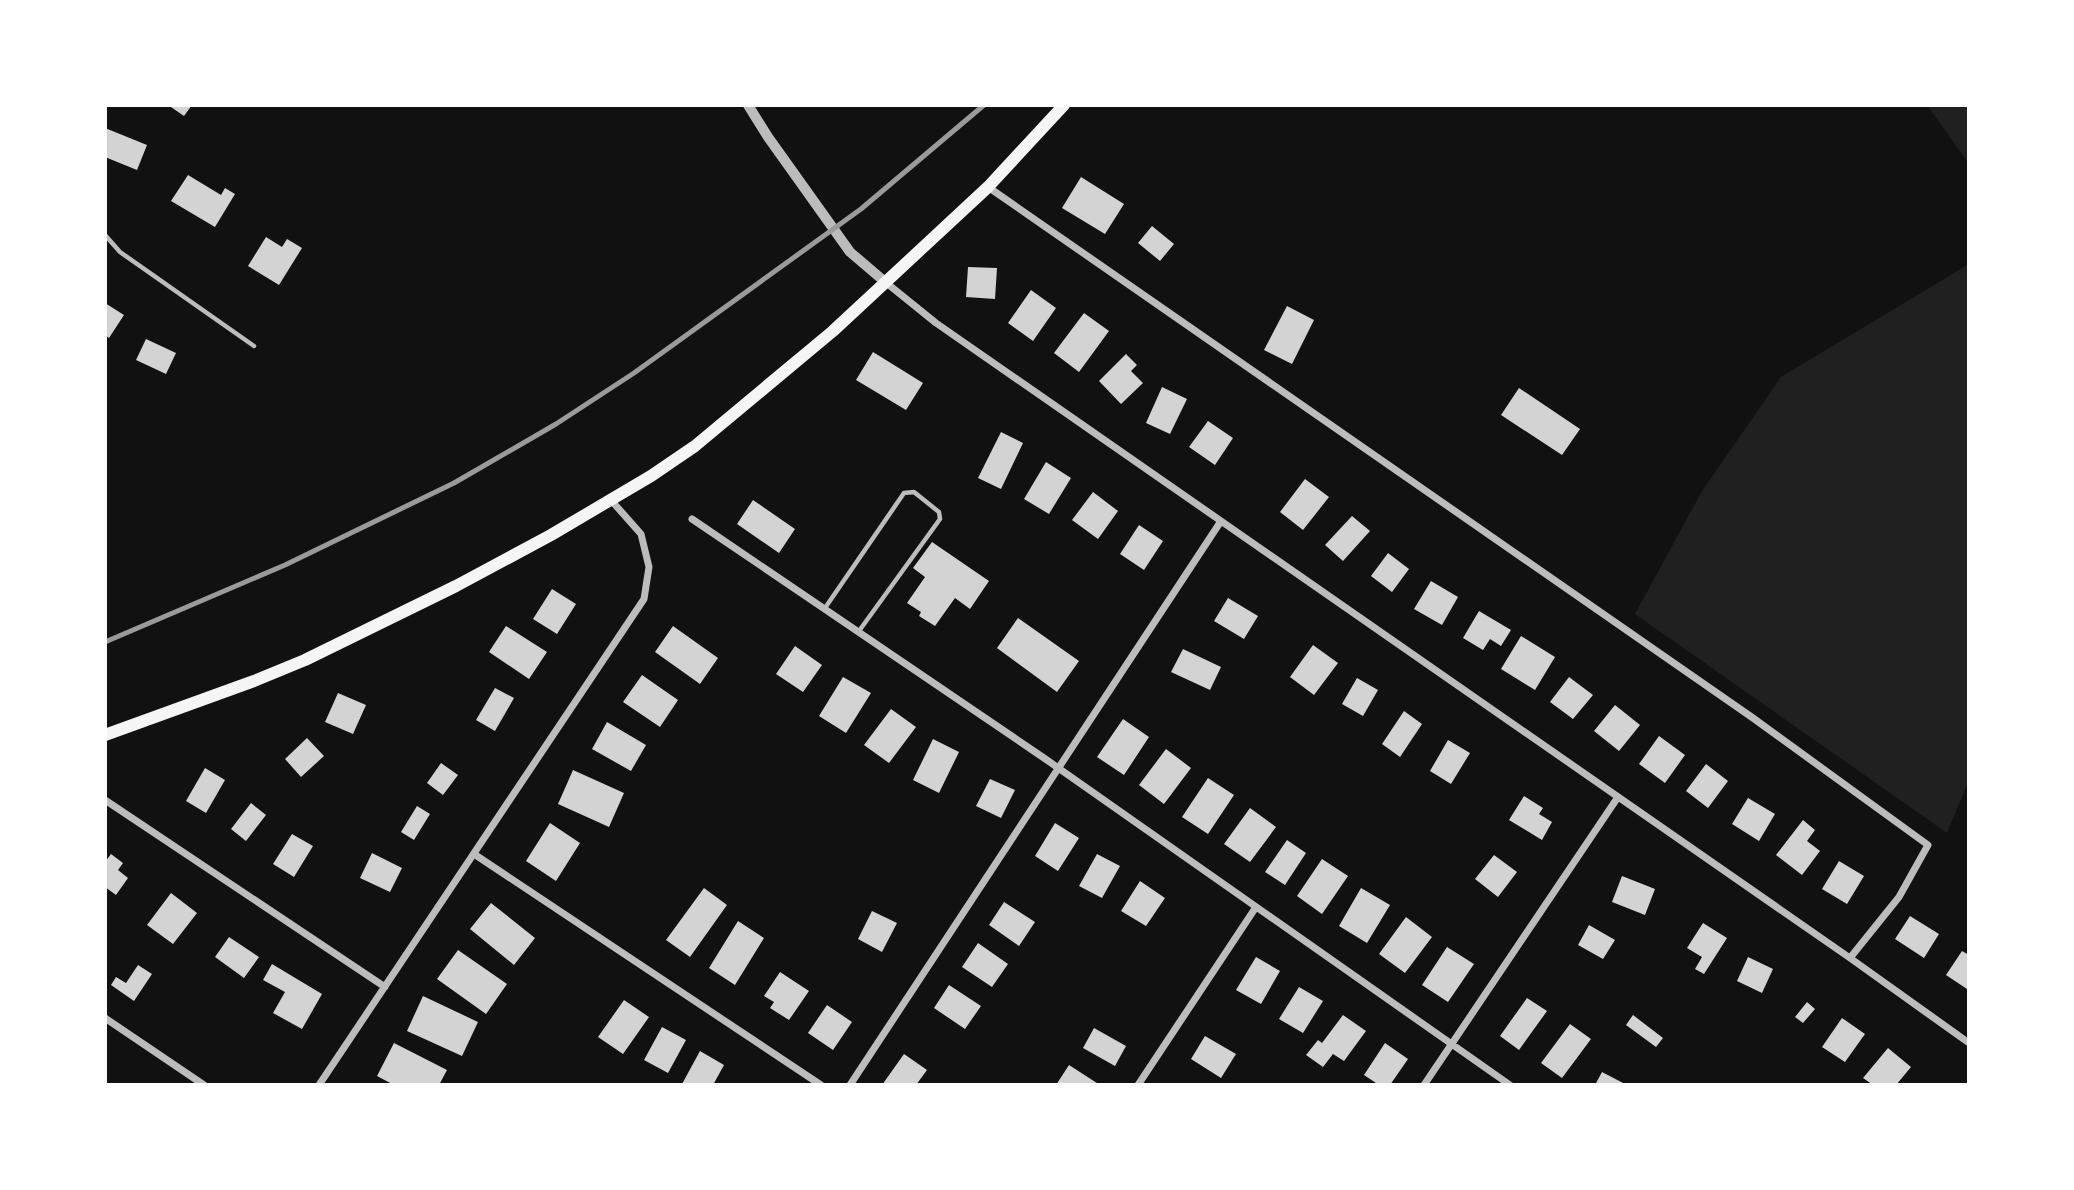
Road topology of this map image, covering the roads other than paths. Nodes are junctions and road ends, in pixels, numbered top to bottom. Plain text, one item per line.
1 (1064, 105) edge
2 (752, 106) edge
3 (988, 187) junction
4 (105, 235) edge
5 (884, 281) junction
6 (254, 346) dead end
7 (610, 499) junction
8 (692, 519) dead end
9 (1221, 521) junction
10 (825, 608) junction
11 (859, 631) junction
12 (105, 735) edge
13 (1060, 769) junction
14 (1618, 797) junction
15 (105, 800) edge
16 (474, 853) junction
17 (1256, 907) junction
18 (1850, 958) junction
19 (385, 987) junction
20 (105, 1018) edge
21 (1969, 1043) edge
22 (1452, 1044) junction
23 (204, 1085) edge
24 (319, 1085) edge
25 (821, 1085) edge
26 (850, 1085) edge
27 (1138, 1085) edge
28 (1424, 1085) edge
29 (1510, 1085) edge

1 - 3 main road
2 - 5 street
3 - 5 main road
3 - 18 street
4 - 6 lane
5 - 7 main road
5 - 9 street
7 - 12 main road
7 - 16 street
8 - 10 street
9 - 13 street
9 - 14 street
10 - 11 street
10 - 11 lane
11 - 13 street
13 - 17 street
13 - 26 street
14 - 18 street
14 - 22 street
15 - 19 street
16 - 19 street
16 - 25 street
17 - 22 street
17 - 27 street
18 - 21 street
19 - 24 street
20 - 23 street
22 - 28 street
22 - 29 street

